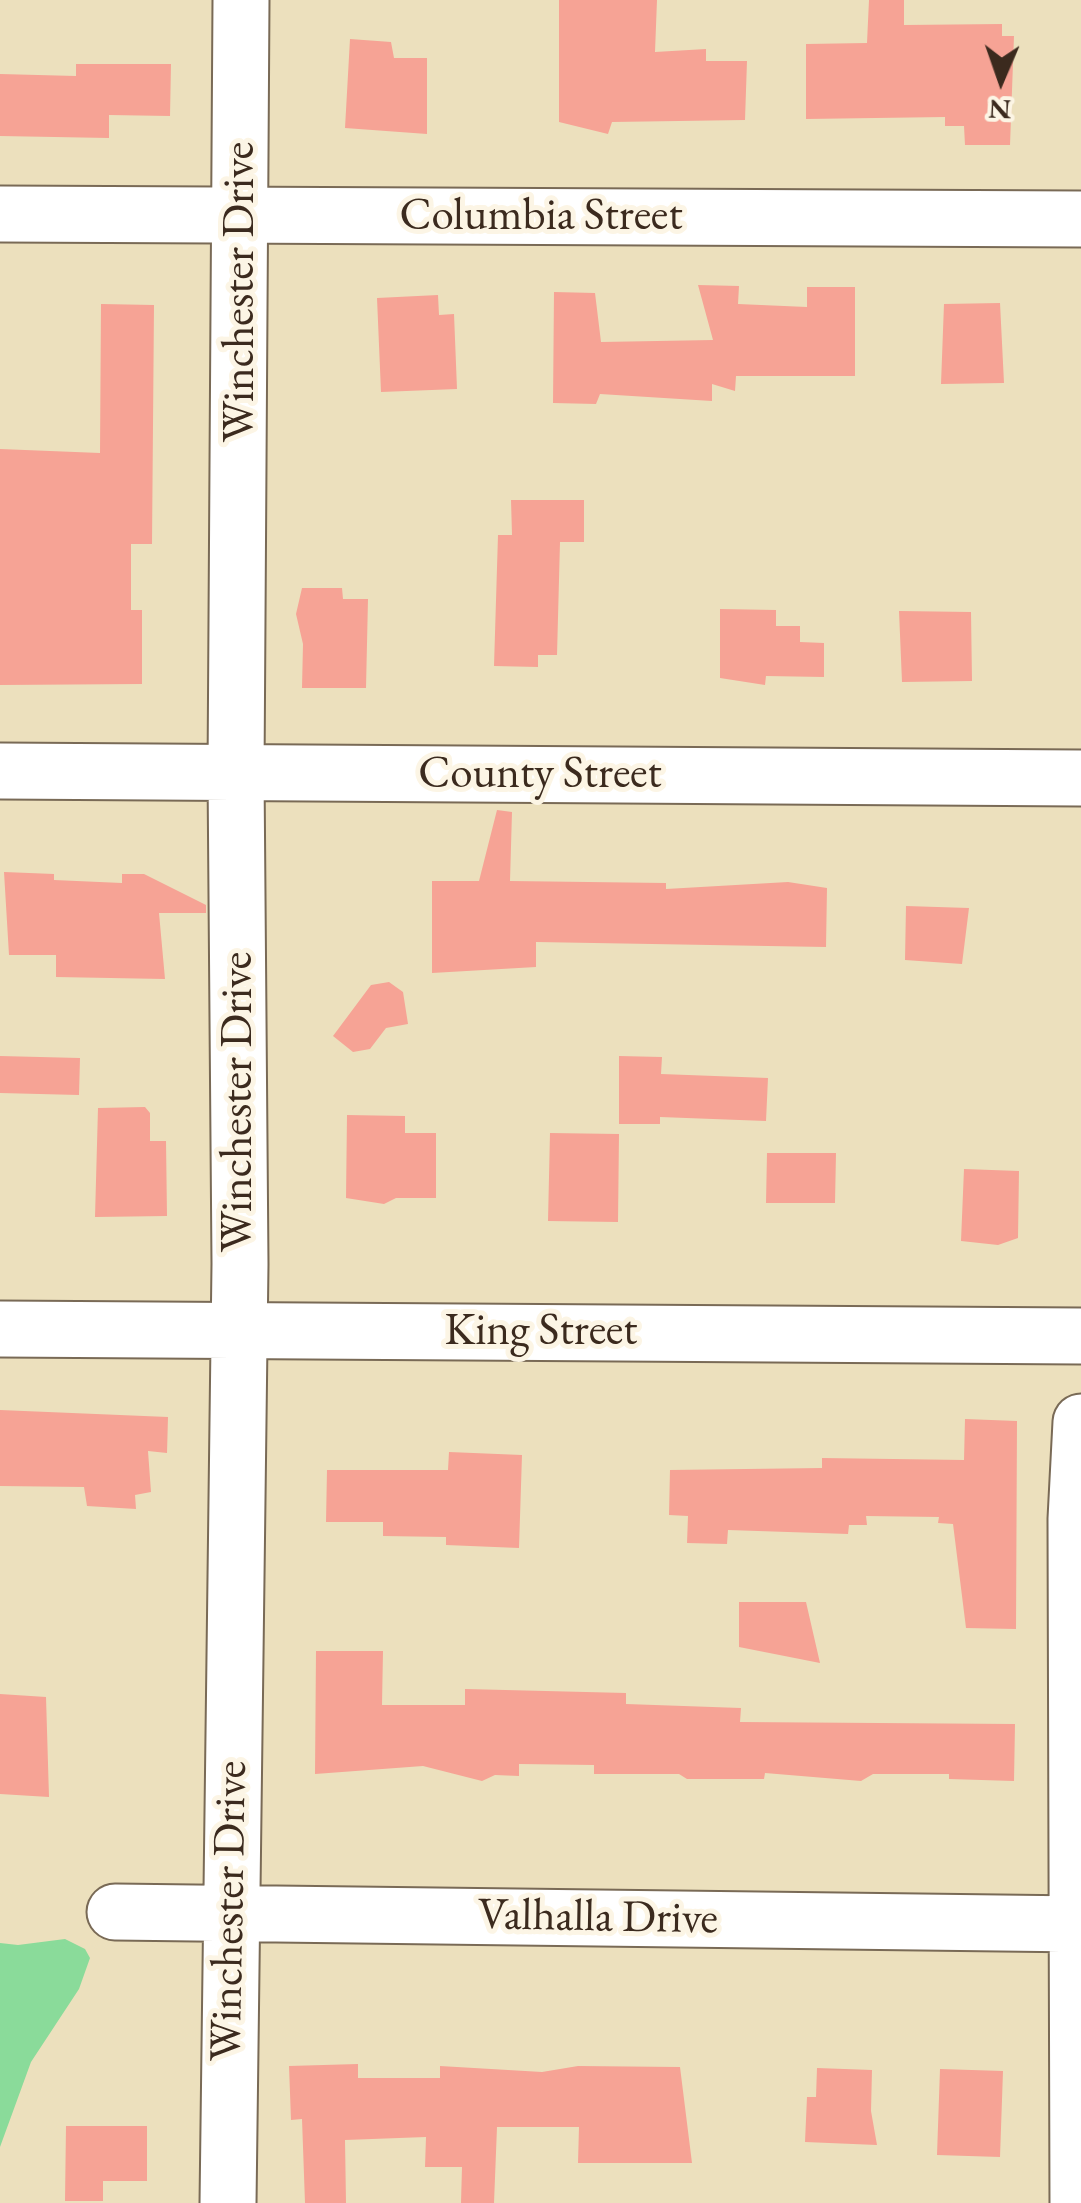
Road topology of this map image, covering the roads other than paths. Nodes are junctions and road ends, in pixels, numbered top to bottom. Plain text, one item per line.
1 (241, 0) edge
2 (0, 214) edge
3 (241, 216) junction
4 (1081, 220) edge
5 (0, 771) edge
6 (236, 773) junction
7 (1081, 778) edge
8 (0, 1329) edge
9 (238, 1330) junction
10 (1081, 1336) edge
11 (1081, 1422) edge
12 (114, 1912) dead end
13 (229, 1914) junction
14 (1079, 1924) edge
15 (228, 2203) edge
16 (1078, 2203) edge

1 - 3 street, Winchester Drive
2 - 3 street, Columbia Street
3 - 4 street, Columbia Street
3 - 6 street, Winchester Drive
5 - 6 street, County Street
6 - 7 street, County Street
6 - 9 street, Winchester Drive
8 - 9 street, King Street
9 - 10 street, King Street
9 - 13 street, Winchester Drive
11 - 14 street
12 - 13 street, Valhalla Drive
13 - 14 street, Valhalla Drive
13 - 15 street, Winchester Drive
14 - 16 street

